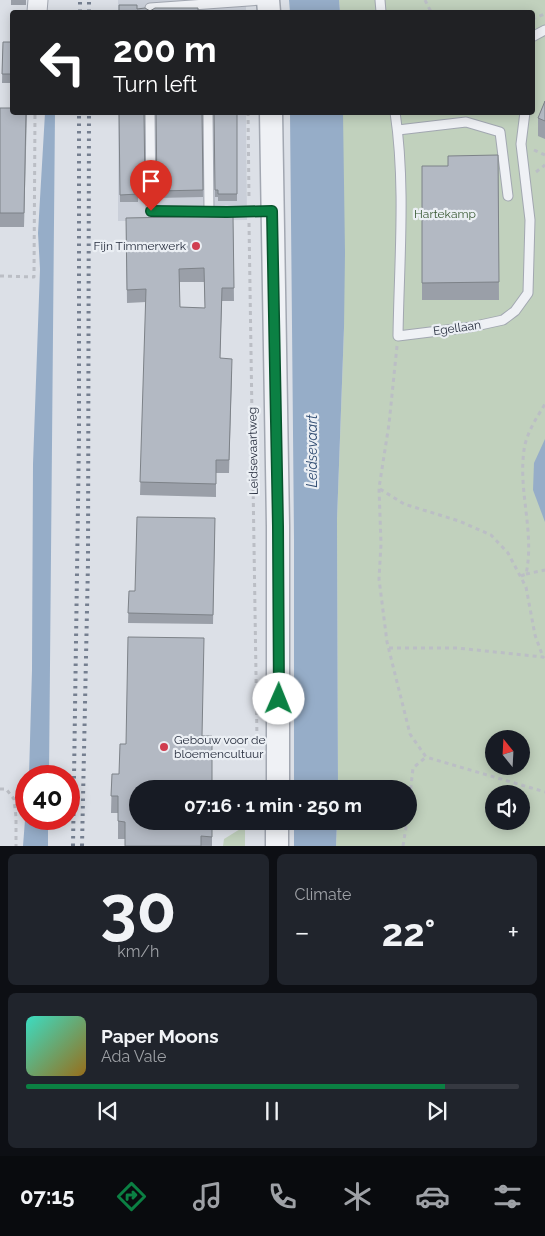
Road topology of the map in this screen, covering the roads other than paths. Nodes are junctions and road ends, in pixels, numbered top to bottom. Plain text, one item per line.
1 (262, 0) edge
2 (207, 9) edge
3 (150, 10) edge
4 (150, 115) edge
5 (208, 115) edge
6 (270, 115) edge
7 (396, 115) edge
8 (524, 115) edge
9 (398, 130) junction
10 (508, 196) dead end
11 (209, 211) junction
12 (272, 211) junction
13 (278, 780) edge
14 (277, 830) edge
15 (277, 846) edge

1 - 2 lane
2 - 3 lane
4 - 11 lane
5 - 11 lane
6 - 12 street, Leidsevaartweg
7 - 9 lane
8 - 9 lane, Egellaan
9 - 10 lane
11 - 12 lane
12 - 13 street, Leidsevaartweg
14 - 15 street

